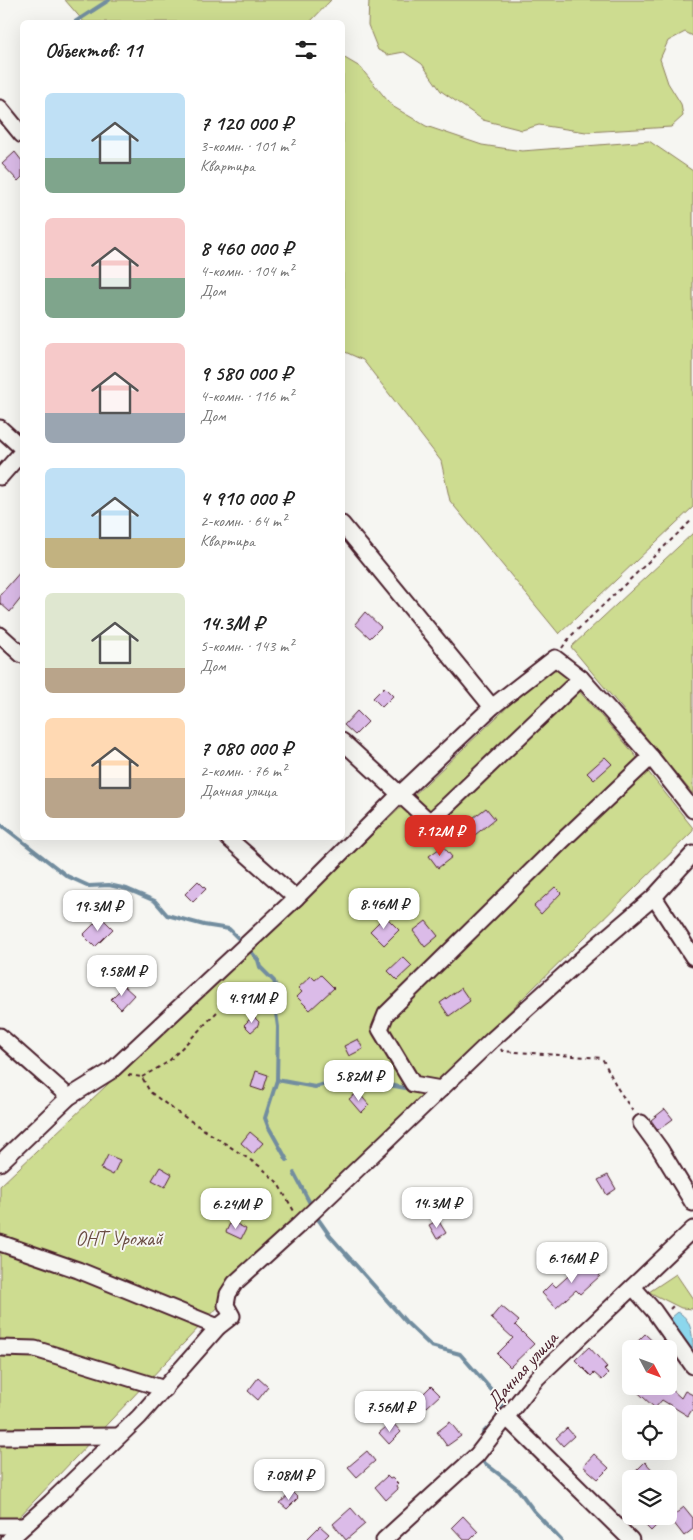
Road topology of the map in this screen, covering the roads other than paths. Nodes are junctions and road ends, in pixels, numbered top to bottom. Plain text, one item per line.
1 (0, 108) edge
2 (20, 133) edge
3 (0, 428) edge
4 (20, 446) edge
5 (20, 454) edge
6 (0, 477) edge
7 (345, 528) edge
8 (0, 635) edge
9 (20, 653) edge
10 (582, 678) junction
11 (492, 707) junction
12 (345, 744) edge
13 (651, 757) junction
14 (400, 794) junction
15 (693, 810) edge
16 (230, 840) edge
17 (693, 854) edge
18 (654, 897) junction
19 (296, 898) junction
20 (693, 957) edge
21 (0, 1036) edge
22 (441, 1089) junction
23 (70, 1097) junction
24 (641, 1123) road end
25 (0, 1163) edge
26 (693, 1203) edge
27 (693, 1229) edge
28 (0, 1243) edge
29 (633, 1286) junction
30 (218, 1327) junction
31 (0, 1348) edge
32 (693, 1366) edge
33 (165, 1389) junction
34 (506, 1417) junction
35 (118, 1436) junction
36 (0, 1437) edge
37 (0, 1526) edge
38 (24, 1526) junction
39 (9, 1540) edge
40 (384, 1540) edge
41 (631, 1540) edge

1 - 2 street
3 - 4 street
5 - 6 street
7 - 11 street
8 - 9 street
10 - 11 street
10 - 13 street
10 - 14 street
11 - 14 street
12 - 14 street
13 - 15 street
13 - 22 street
14 - 19 street
16 - 19 street
17 - 18 street
18 - 20 street
18 - 22 street
19 - 23 street
21 - 23 street
22 - 30 street
23 - 25 street
24 - 26 street
27 - 29 street, Дачная улица
28 - 30 street
29 - 32 street
29 - 34 street, Дачная улица
30 - 33 street
31 - 33 street
33 - 35 street
34 - 40 street, Дачная улица
34 - 41 street
35 - 36 street
35 - 38 street
37 - 38 street
38 - 39 street

